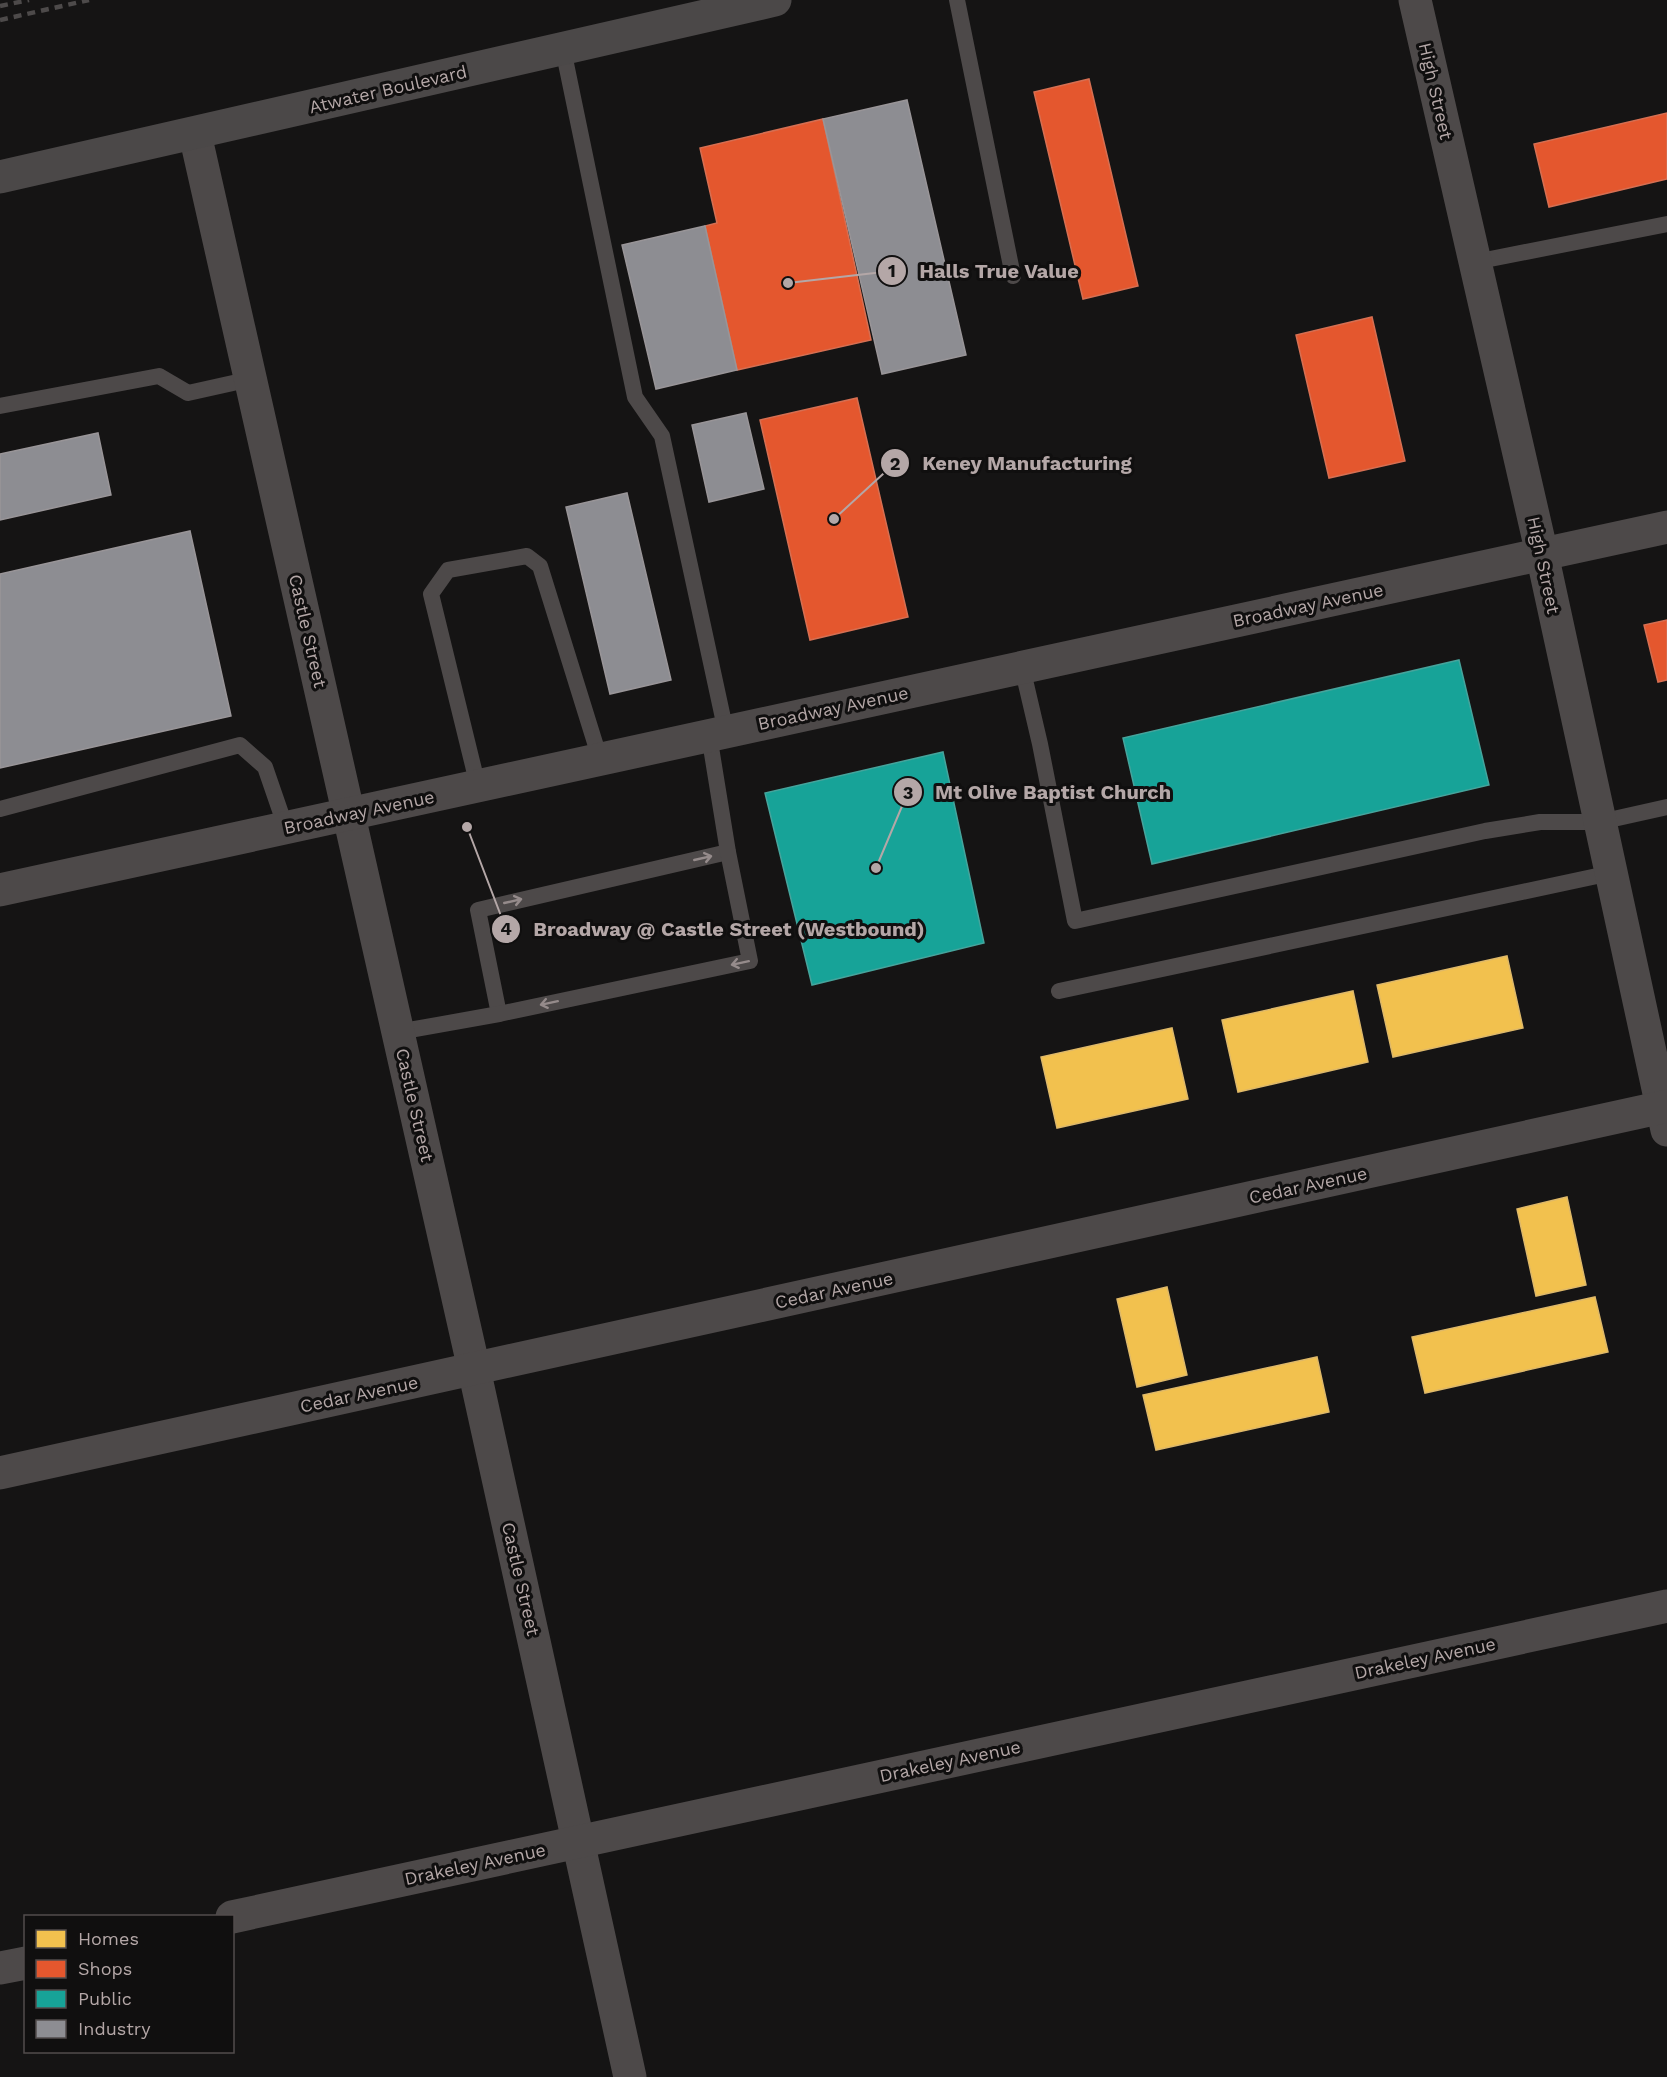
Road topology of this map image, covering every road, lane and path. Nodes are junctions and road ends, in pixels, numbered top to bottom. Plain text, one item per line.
1 (775, 0) edge
2 (957, 0) edge
3 (1415, 0) edge
4 (562, 49) junction
5 (195, 134) junction
6 (0, 177) edge
7 (1667, 224) edge
8 (1475, 262) junction
9 (1013, 276) dead end
10 (251, 379) junction
11 (0, 406) edge
12 (1667, 527) edge
13 (1542, 554) junction
14 (1022, 667) junction
15 (718, 733) junction
16 (600, 759) junction
17 (478, 786) junction
18 (1667, 807) edge
19 (0, 809) edge
20 (349, 814) junction
21 (1600, 822) junction
22 (286, 828) junction
23 (728, 852) junction
24 (1611, 873) junction
25 (0, 890) edge
26 (1059, 991) dead end
27 (499, 1014) junction
28 (398, 1032) junction
29 (1665, 1115) edge
30 (474, 1369) junction
31 (0, 1473) edge
32 (1667, 1606) edge
33 (579, 1841) junction
34 (234, 1917) edge
35 (24, 1963) edge
36 (0, 1968) edge
37 (630, 2077) edge

1 - 4 main road, Atwater Boulevard
2 - 9 lane
3 - 8 street, High Street
4 - 5 main road, Atwater Boulevard
4 - 15 lane
5 - 6 main road, Atwater Boulevard
5 - 10 street, Castle Street
7 - 8 lane
8 - 13 street, High Street
10 - 11 lane
10 - 20 street, Castle Street
12 - 13 street, Broadway Avenue
13 - 14 street, Broadway Avenue
13 - 21 street, High Street
14 - 15 street, Broadway Avenue
14 - 21 lane
15 - 16 street, Broadway Avenue
15 - 23 lane
16 - 17 street, Broadway Avenue
16 - 17 lane
17 - 20 street, Broadway Avenue
18 - 21 lane
19 - 22 lane
20 - 22 street, Broadway Avenue
20 - 28 street, Castle Street
21 - 24 street, High Street
22 - 25 street, Broadway Avenue
27 -> 23 lane
23 -> 27 lane
24 - 26 lane
24 - 29 street, High Street
27 - 28 lane
28 - 30 street, Castle Street
29 - 30 street, Cedar Avenue
30 - 31 street, Cedar Avenue
30 - 33 street, Castle Street
32 - 33 street, Drakeley Avenue
33 - 34 street, Drakeley Avenue
33 - 37 street, Castle Street
35 - 36 street

